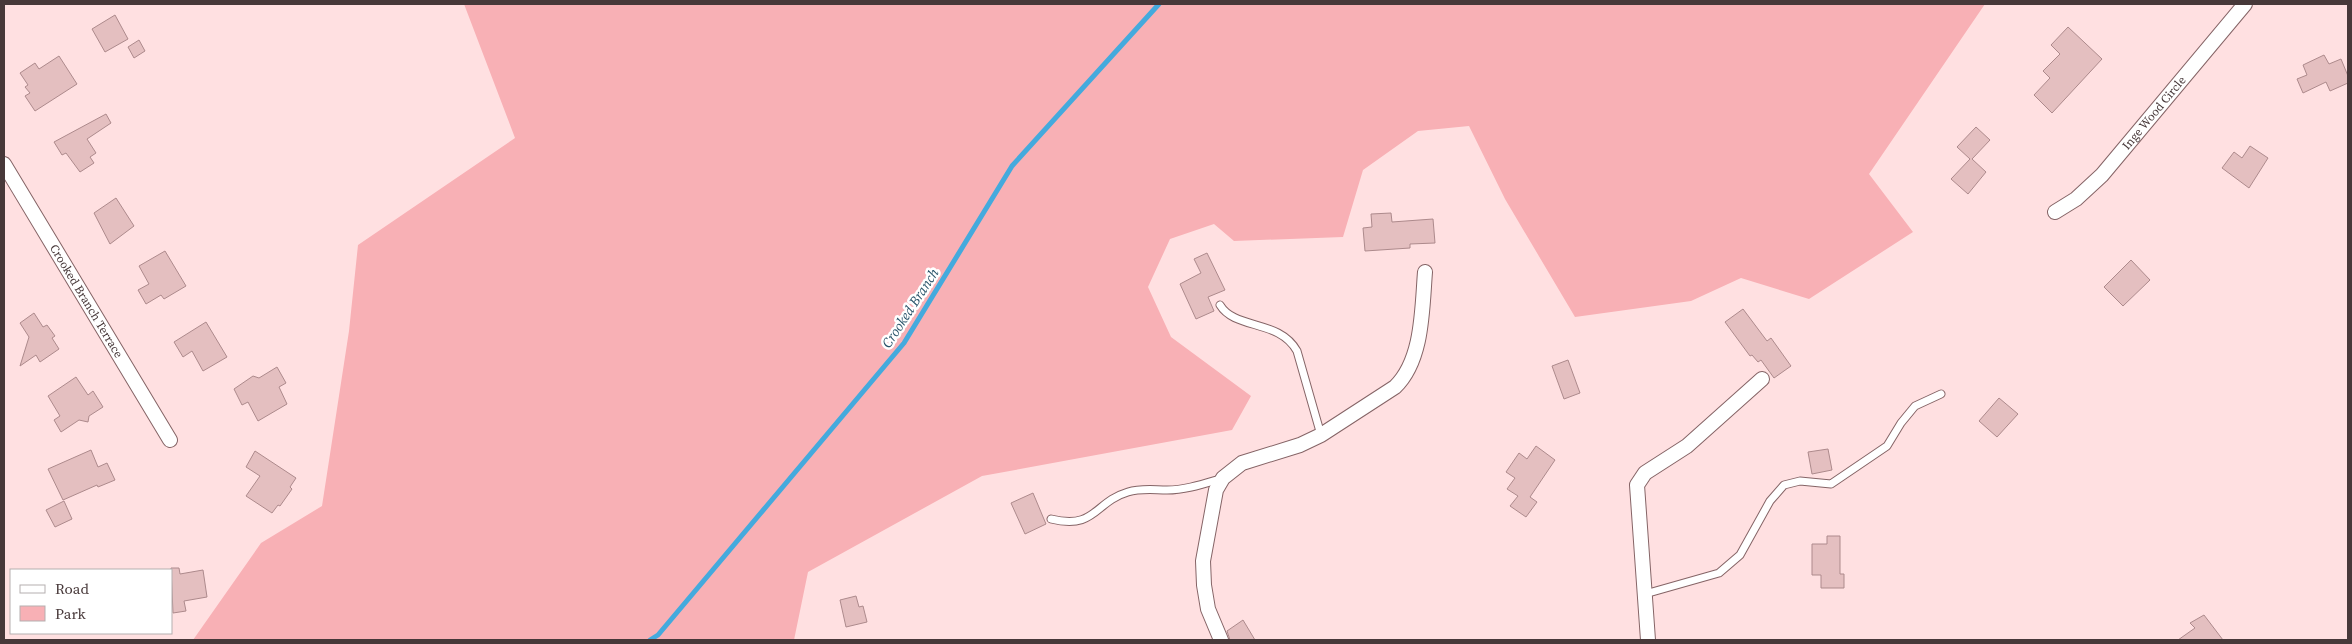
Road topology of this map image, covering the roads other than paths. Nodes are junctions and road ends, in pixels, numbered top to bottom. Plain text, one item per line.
1 (2246, 4) edge
2 (4, 164) edge
3 (2055, 212) dead end
4 (1425, 272) dead end
5 (1220, 306) dead end
6 (1762, 379) dead end
7 (1941, 394) dead end
8 (1321, 435) junction
9 (170, 440) dead end
10 (1223, 478) junction
11 (1051, 519) dead end
12 (1645, 594) junction
13 (1221, 640) edge
14 (1648, 640) edge

1 - 3 street, Inge Wood Circle
2 - 9 street, Crooked Branch Terrace
4 - 8 street
5 - 8 lane
6 - 12 street
7 - 12 lane
8 - 10 street
10 - 11 lane
10 - 13 street
12 - 14 street

